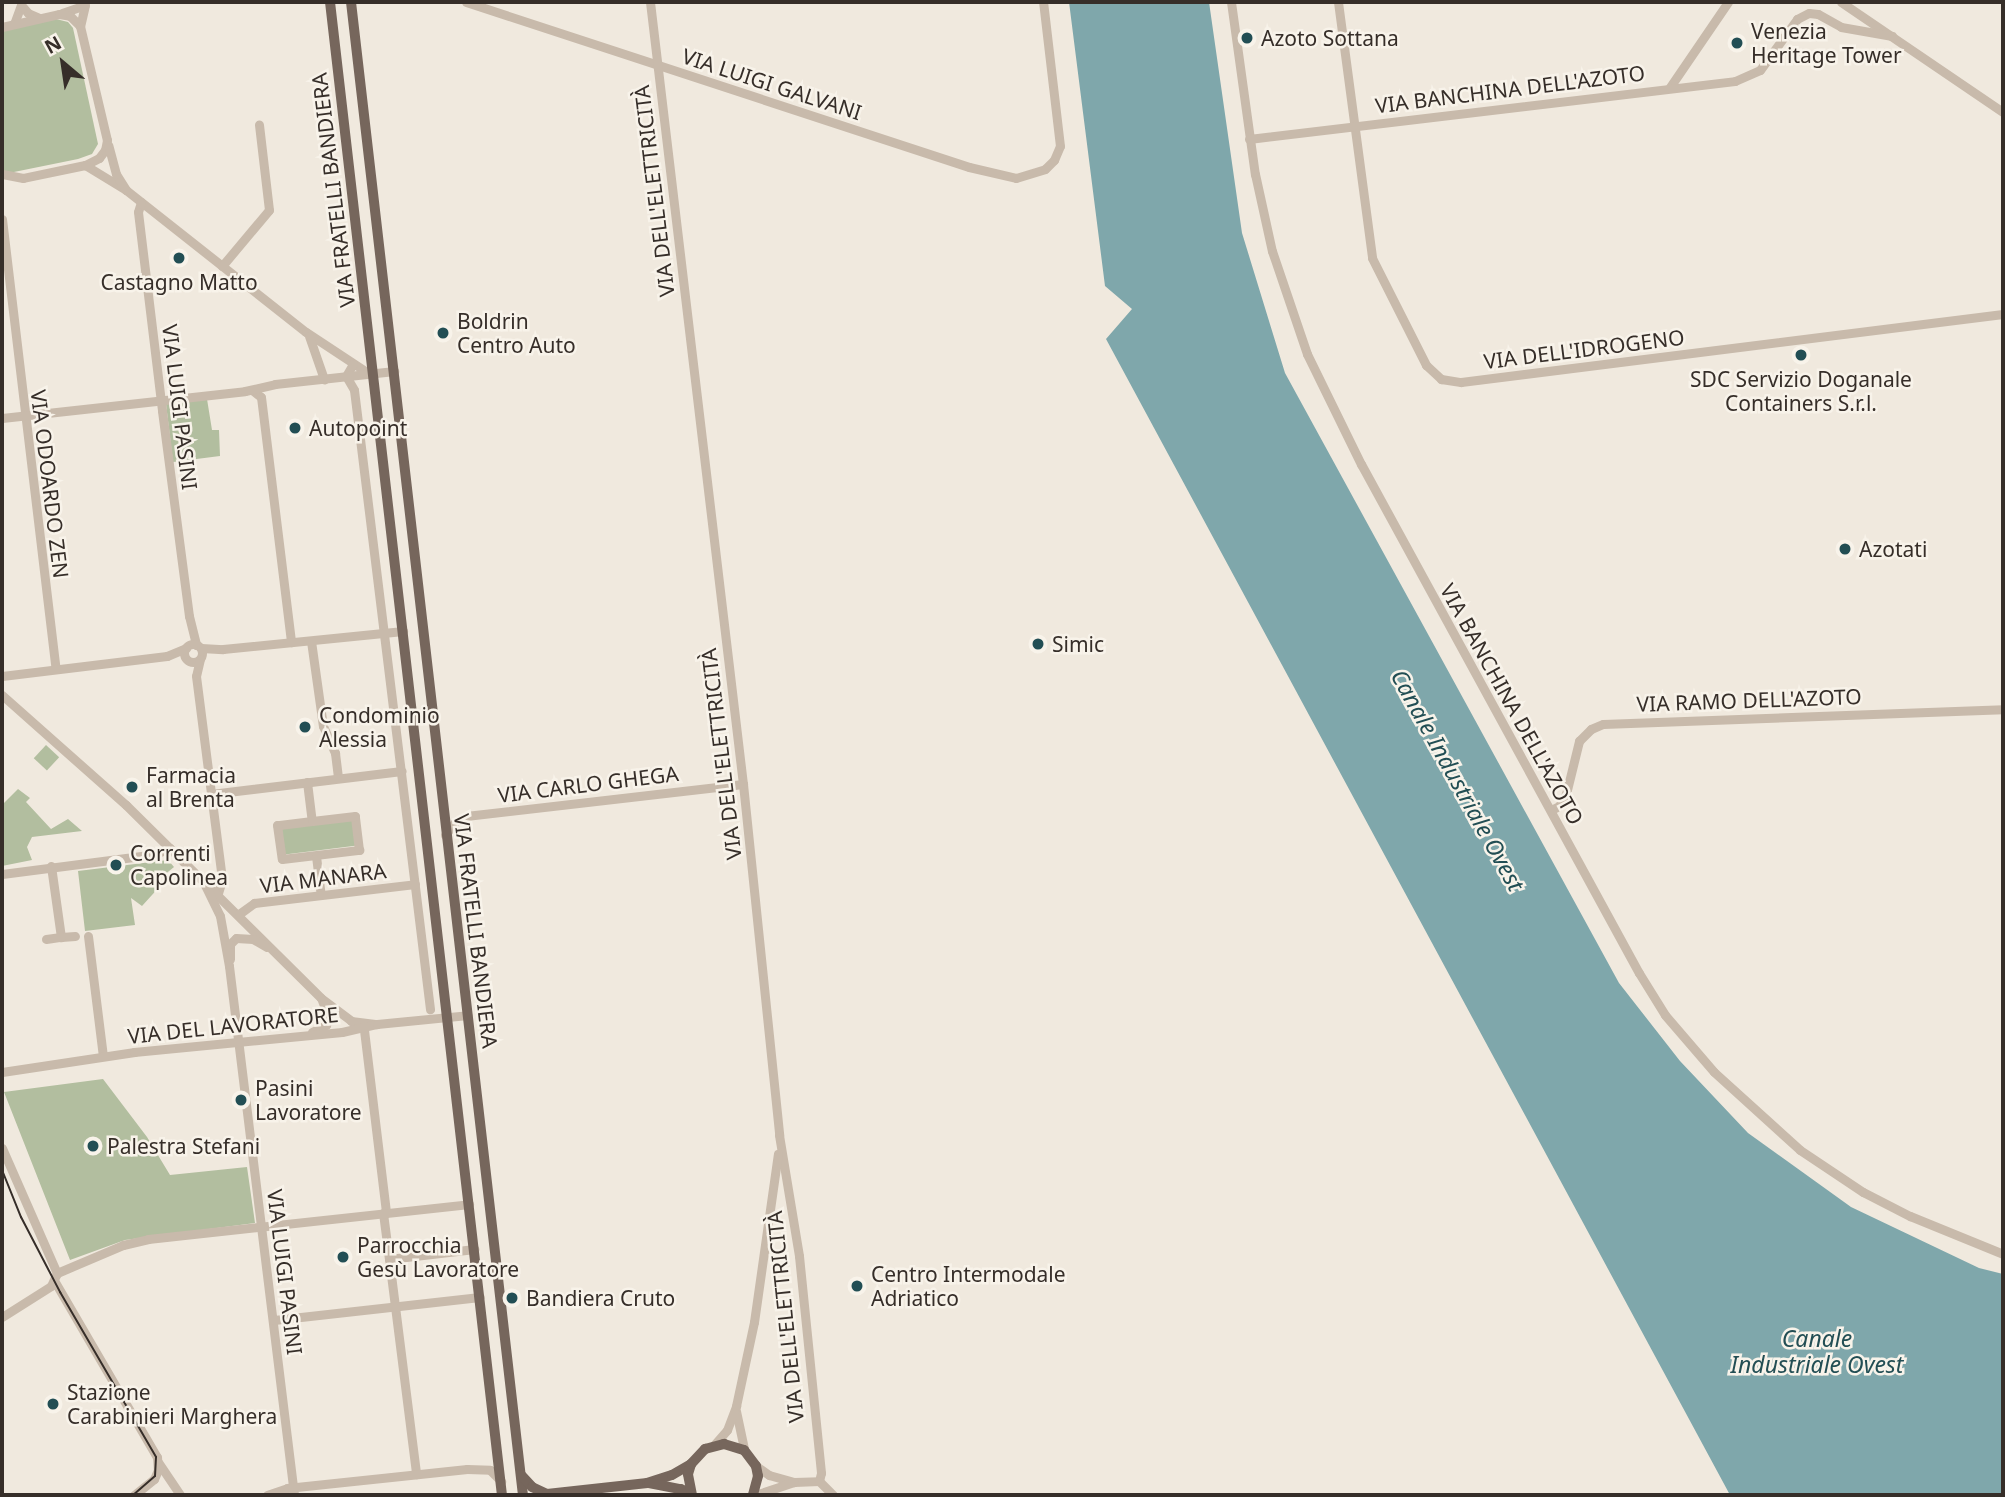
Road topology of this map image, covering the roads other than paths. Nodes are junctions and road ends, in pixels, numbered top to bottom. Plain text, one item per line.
1 (330, 2) edge
2 (351, 2) edge
3 (466, 2) edge
4 (650, 2) edge
5 (1043, 2) edge
6 (1231, 2) edge
7 (1338, 2) edge
8 (1728, 2) edge
9 (1841, 2) edge
10 (21, 3) edge
11 (86, 3) edge
12 (59, 14) junction
13 (40, 18) junction
14 (14, 24) junction
15 (80, 26) junction
16 (2, 27) edge
17 (1892, 36) junction
18 (657, 65) junction
19 (1670, 87) junction
20 (2003, 112) edge
21 (259, 125) dead end
22 (1354, 126) junction
23 (1249, 139) junction
24 (107, 140) junction
25 (85, 165) junction
26 (2, 174) edge
27 (23, 178) junction
28 (2, 182) edge
29 (126, 190) junction
30 (141, 202) junction
31 (2, 219) edge
32 (222, 266) junction
33 (2003, 314) edge
34 (321, 347) junction
35 (353, 364) junction
36 (394, 371) junction
37 (371, 373) junction
38 (346, 376) junction
39 (324, 379) junction
40 (270, 385) junction
41 (252, 390) junction
42 (261, 397) junction
43 (161, 399) junction
44 (24, 414) junction
45 (2, 418) edge
46 (403, 631) junction
47 (386, 632) junction
48 (312, 640) junction
49 (291, 642) junction
50 (194, 653) junction
51 (56, 669) junction
52 (2, 676) edge
53 (2, 695) edge
54 (2003, 709) edge
55 (402, 771) junction
56 (338, 778) junction
57 (307, 782) junction
58 (743, 784) junction
59 (211, 794) junction
60 (1551, 810) junction
61 (312, 821) junction
62 (445, 835) junction
63 (170, 848) junction
64 (316, 856) junction
65 (51, 866) junction
66 (2, 874) edge
67 (201, 877) junction
68 (415, 884) junction
69 (218, 893) junction
70 (321, 895) junction
71 (239, 914) junction
72 (75, 936) dead end
73 (88, 936) dead end
74 (61, 937) junction
75 (46, 939) dead end
76 (267, 947) junction
77 (229, 966) junction
78 (321, 998) junction
79 (430, 1009) dead end
80 (468, 1015) junction
81 (447, 1017) junction
82 (236, 1018) junction
83 (377, 1024) junction
84 (364, 1030) junction
85 (307, 1033) junction
86 (257, 1039) junction
87 (239, 1041) junction
88 (240, 1054) junction
89 (103, 1056) junction
90 (2, 1072) edge
91 (779, 1135) junction
92 (2, 1148) edge
93 (469, 1204) junction
94 (384, 1213) junction
95 (262, 1226) junction
96 (474, 1250) junction
97 (2003, 1254) edge
98 (389, 1259) junction
99 (55, 1280) junction
100 (480, 1297) junction
101 (394, 1306) junction
102 (2, 1317) edge
103 (274, 1320) junction
104 (736, 1406) junction
105 (714, 1445) junction
106 (744, 1450) junction
107 (158, 1462) junction
108 (691, 1464) junction
109 (755, 1466) junction
110 (520, 1472) junction
111 (416, 1474) junction
112 (500, 1481) junction
113 (819, 1481) junction
114 (794, 1482) junction
115 (647, 1483) junction
116 (145, 1488) junction
117 (781, 1489) junction
118 (293, 1491) edge
119 (178, 1493) edge
120 (544, 1494) edge
121 (134, 1495) edge
122 (267, 1495) edge
123 (502, 1495) edge
124 (523, 1495) edge
125 (691, 1495) edge
126 (754, 1495) edge
127 (766, 1495) edge
128 (833, 1495) edge

1 - 37 main road, VIA FRATELLI BANDIERA
2 - 36 main road, VIA FRATELLI BANDIERA
3 - 18 street, VIA LUIGI GALVANI
4 - 18 street, VIA DELL'ELETTRICITÀ
5 - 18 street, VIA LUIGI GALVANI
6 - 23 street, VIA BANCHINA DELL'AZOTO
7 - 22 street, VIA DELL'IDROGENO
8 - 19 street
9 - 17 street
10 - 13 street
10 - 14 street
11 - 12 street
11 - 15 street
12 - 13 street
12 - 15 street
13 - 14 street
14 - 16 street
15 - 24 street
17 - 19 street, VIA BANCHINA DELL'AZOTO
17 - 20 street
18 - 58 street, VIA DELL'ELETTRICITÀ
19 - 22 street, VIA BANCHINA DELL'AZOTO
21 - 32 street
22 - 23 street, VIA BANCHINA DELL'AZOTO
22 - 33 street, VIA DELL'IDROGENO
23 - 60 street, VIA BANCHINA DELL'AZOTO
24 - 25 street
24 - 29 street
25 - 27 street
25 - 29 street
26 - 27 street
27 - 28 street
29 - 30 street
30 - 32 street
30 - 43 street, VIA LUIGI PASINI
31 - 44 street, VIA ODOARDO ZEN
32 - 34 street
34 - 35 street
34 - 39 street
35 - 37 street
35 - 38 street
36 - 37 street
36 - 62 main road, VIA FRATELLI BANDIERA
37 - 38 street
37 - 46 main road, VIA FRATELLI BANDIERA
38 - 39 street
38 - 47 street
39 - 40 street
40 - 41 street
40 - 42 street
41 - 42 street
41 - 43 street
42 - 49 street
43 - 44 street
43 - 50 street, VIA LUIGI PASINI
44 - 45 street
44 - 51 street, VIA ODOARDO ZEN
46 - 47 street
46 - 81 main road, VIA FRATELLI BANDIERA
47 - 48 street
47 - 55 street
48 - 49 street
48 - 56 street
49 - 50 street
50 - 51 street
50 - 59 street, VIA LUIGI PASINI
51 - 52 street
53 - 63 street
54 - 60 street, VIA RAMO DELL'AZOTO
55 - 56 street
55 - 68 street
56 - 57 street
57 - 59 street
57 - 61 street
58 - 62 street, VIA CARLO GHEGA
58 - 91 street, VIA DELL'ELETTRICITÀ
59 - 69 street, VIA LUIGI PASINI
60 - 97 street, VIA BANCHINA DELL'AZOTO
61 - 64 street
61 - 64 street
62 - 80 main road, VIA FRATELLI BANDIERA
63 - 65 street
63 - 67 street
64 - 70 street
65 - 66 street
65 - 74 street
67 - 69 street
67 - 77 street, VIA LUIGI PASINI
68 - 70 street, VIA MANARA
68 - 79 street
69 - 71 street
70 - 71 street, VIA MANARA
71 - 76 street
72 - 74 street
73 - 89 street
74 - 75 street
76 - 77 street
76 - 78 street
77 - 82 street, VIA LUIGI PASINI
78 - 83 street
78 - 85 street
80 - 81 street, VIA DEL LAVORATORE
80 - 110 main road, VIA FRATELLI BANDIERA
81 - 83 street, VIA DEL LAVORATORE
81 - 93 main road, VIA FRATELLI BANDIERA
82 - 86 street
82 - 87 street, VIA LUIGI PASINI
83 - 84 street, VIA DEL LAVORATORE
84 - 85 street, VIA DEL LAVORATORE
84 - 94 street
85 - 86 street, VIA DEL LAVORATORE
86 - 87 street, VIA DEL LAVORATORE
86 - 88 street
87 - 88 street, VIA LUIGI PASINI
87 - 89 street, VIA DEL LAVORATORE
88 - 95 street, VIA LUIGI PASINI
89 - 90 street, VIA DEL LAVORATORE
91 - 104 street
91 - 113 street, VIA DELL'ELETTRICITÀ
92 - 99 street
93 - 94 street
93 - 96 main road, VIA FRATELLI BANDIERA
94 - 95 street
94 - 98 street
95 - 99 street
95 - 103 street, VIA LUIGI PASINI
96 - 98 street
96 - 100 main road, VIA FRATELLI BANDIERA
98 - 101 street
99 - 102 street
99 - 107 street
100 - 101 street
100 - 112 main road, VIA FRATELLI BANDIERA
101 - 103 street
101 - 111 street
103 - 118 street, VIA LUIGI PASINI
104 - 105 street
104 - 106 street
105 - 106 main road
105 - 108 main road
106 - 109 main road
107 - 116 street
107 - 119 street
108 - 115 main road
108 - 125 main road
109 - 114 street
109 - 126 main road
110 - 120 main road
110 - 124 main road, VIA FRATELLI BANDIERA
111 - 112 street
111 - 118 street
112 - 123 main road, VIA FRATELLI BANDIERA
113 - 114 street
113 - 128 street
114 - 117 street
115 - 120 main road
115 - 125 main road
116 - 119 street
116 - 121 street
117 - 126 street
117 - 127 street
118 - 122 street

